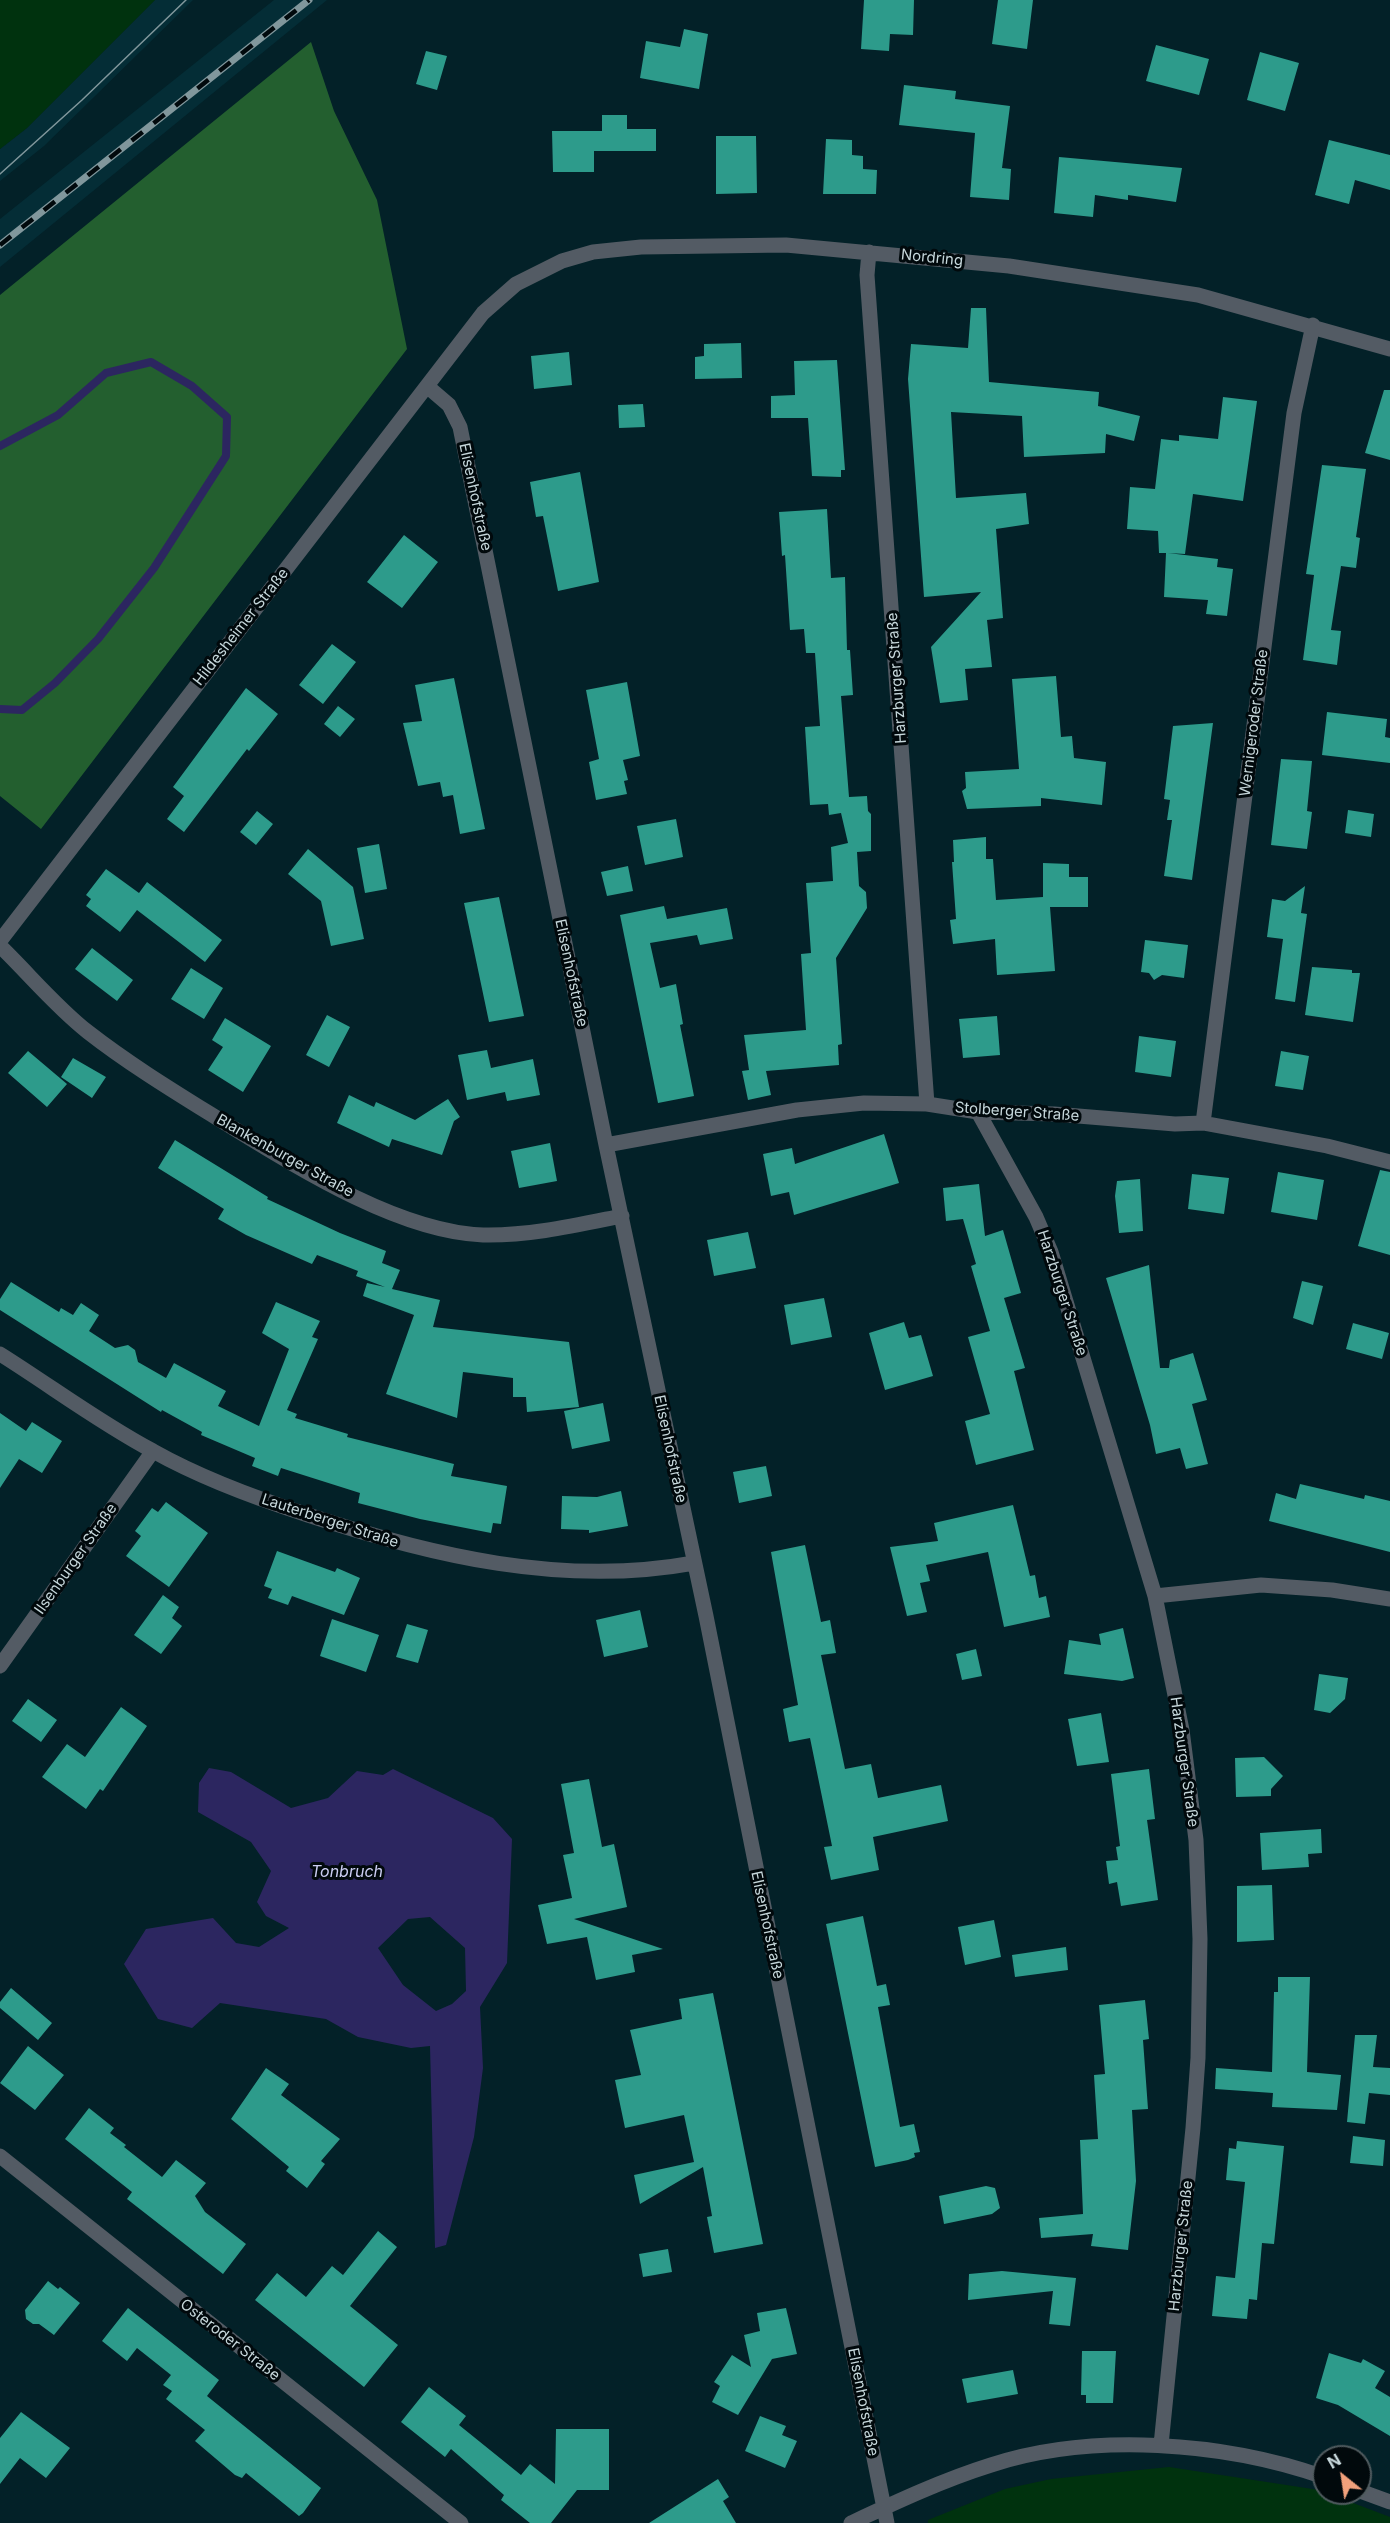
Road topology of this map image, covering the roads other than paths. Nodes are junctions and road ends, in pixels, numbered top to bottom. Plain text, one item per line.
1 (869, 252) junction
2 (483, 313) joint
3 (1313, 325) junction
4 (1390, 348) edge
5 (428, 387) junction
6 (0, 941) edge
7 (0, 946) edge
8 (927, 1104) junction
9 (978, 1112) junction
10 (1203, 1123) junction
11 (606, 1144) junction
12 (1390, 1162) edge
13 (622, 1215) junction
14 (0, 1354) edge
15 (153, 1451) junction
16 (694, 1563) junction
17 (1155, 1596) junction
18 (1390, 1599) edge
19 (0, 1666) edge
20 (0, 2156) edge
21 (1161, 2445) junction
22 (1312, 2474) edge
23 (1372, 2495) edge
24 (1390, 2502) edge
25 (885, 2515) edge
26 (461, 2523) edge
27 (851, 2523) edge

1 - 2 street, Nordring
1 - 3 street, Nordring
1 - 8 street, Harzburger Straße
2 - 5 street, Hildesheimer Straße
3 - 4 street, Nordring
3 - 10 street, Wernigeroder Straße
5 - 6 street, Hildesheimer Straße
5 - 11 street, Elisenhofstraße
7 - 13 street, Blankenburger Straße
8 - 9 street, Stolberger Straße
8 - 11 street, Stolberger Straße
9 - 10 street, Stolberger Straße
9 - 17 street, Harzburger Straße
10 - 12 street, Stolberger Straße
11 - 13 street, Elisenhofstraße
13 - 16 street, Elisenhofstraße
14 - 15 street, Lauterberger Straße
15 - 16 street, Lauterberger Straße
15 - 19 street, Ilsenburger Straße
16 - 25 street, Elisenhofstraße
17 - 18 street
17 - 21 street, Harzburger Straße
20 - 26 street, Osteroder Straße
21 - 22 street
21 - 25 street
23 - 24 street
25 - 27 street

